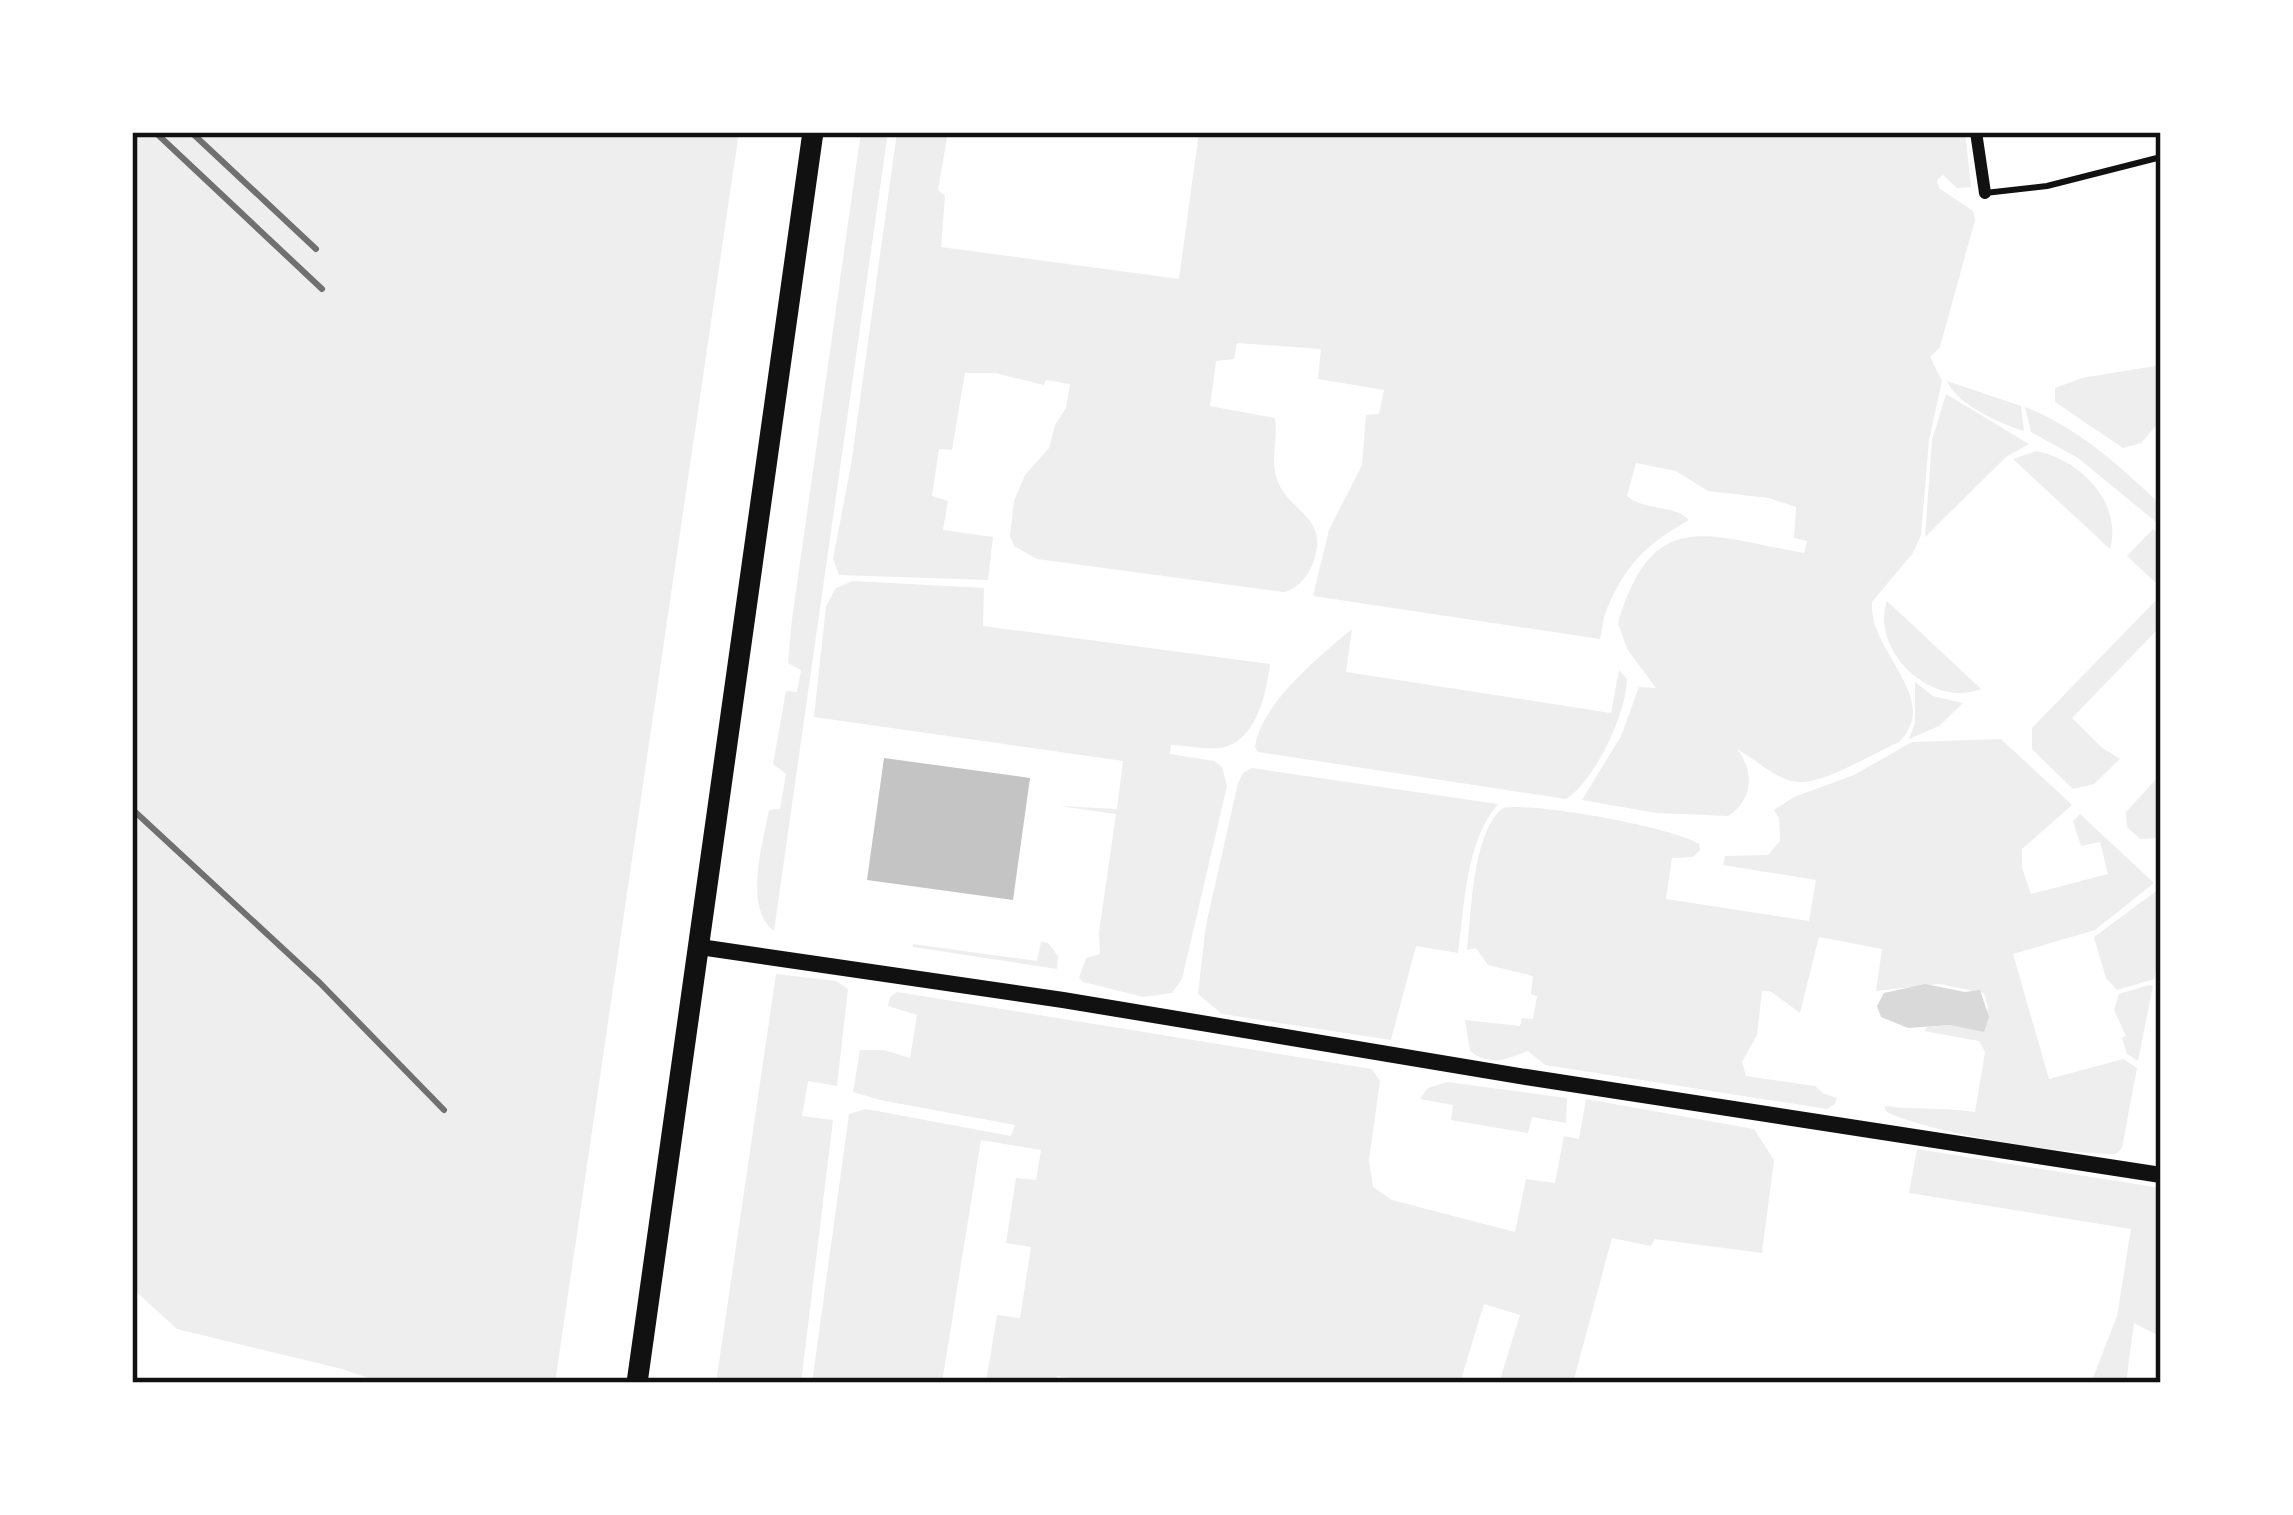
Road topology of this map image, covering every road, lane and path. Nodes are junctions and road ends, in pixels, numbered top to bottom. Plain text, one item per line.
1 (813, 132) edge
2 (1976, 132) edge
3 (2161, 157) edge
4 (1985, 193) joint
5 (700, 947) junction
6 (2161, 1175) edge
7 (638, 1383) edge

1 - 5 main road
2 - 4 street
3 - 4 lane
5 - 6 street
5 - 7 main road

